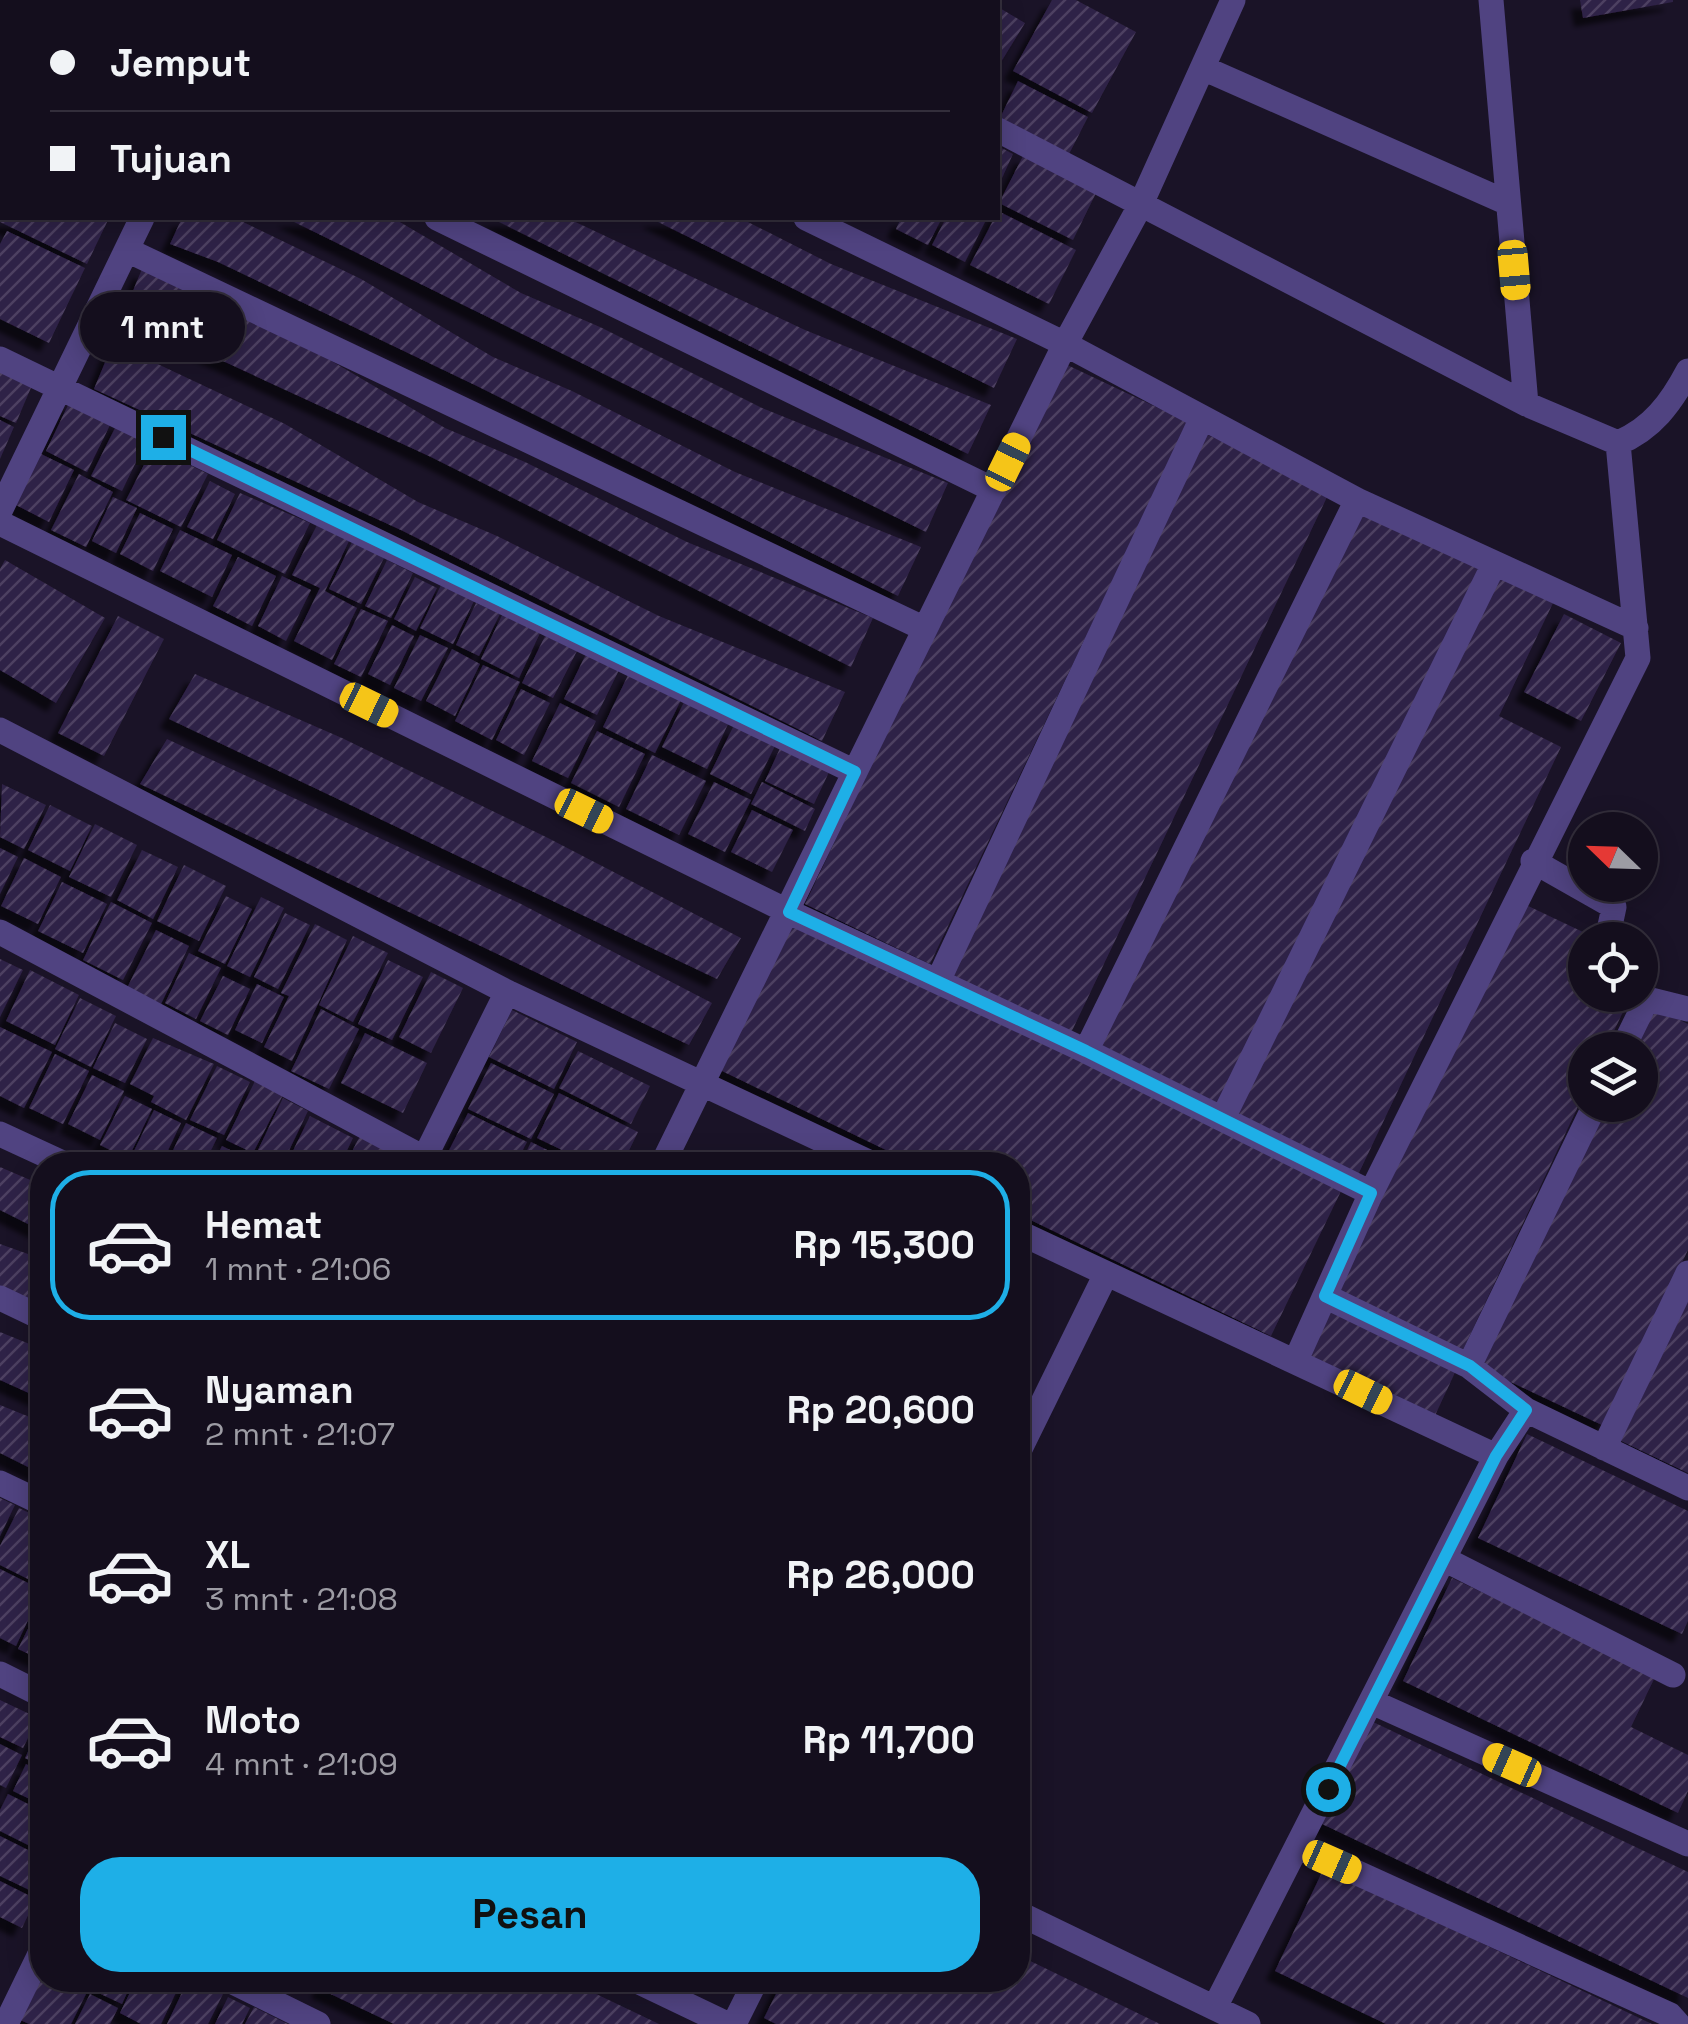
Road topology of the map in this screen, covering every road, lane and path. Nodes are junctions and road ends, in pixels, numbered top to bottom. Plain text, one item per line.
1 (1233, 0) edge
2 (1491, 0) edge
3 (1202, 68) junction
4 (1000, 131) edge
5 (1508, 203) junction
6 (1140, 206) junction
7 (141, 220) edge
8 (441, 220) edge
9 (810, 220) edge
10 (126, 250) junction
11 (1065, 344) junction
12 (0, 359) edge
13 (1688, 371) edge
14 (59, 387) junction
15 (1526, 404) junction
16 (1200, 420) junction
17 (1618, 443) junction
18 (994, 490) junction
19 (1357, 500) junction
20 (0, 511) edge
21 (0, 523) edge
22 (1494, 564) junction
23 (1636, 628) junction
24 (925, 629) junction
25 (0, 730) edge
26 (855, 772) junction
27 (1533, 861) junction
28 (789, 912) junction
29 (1611, 922) edge
30 (0, 932) edge
31 (938, 982) junction
32 (507, 992) junction
33 (1658, 1001) edge
34 (1688, 1009) edge
35 (1086, 1051) junction
36 (702, 1084) junction
37 (1223, 1118) junction
38 (1587, 1122) edge
39 (0, 1134) edge
40 (39, 1152) edge
41 (405, 1152) edge
42 (428, 1152) edge
43 (668, 1152) edge
44 (847, 1152) edge
45 (1371, 1193) junction
46 (1030, 1238) edge
47 (1688, 1273) edge
48 (1106, 1274) junction
49 (1325, 1296) junction
50 (0, 1298) edge
51 (30, 1312) edge
52 (1296, 1360) junction
53 (1470, 1366) junction
54 (1526, 1410) junction
55 (1030, 1429) edge
56 (1604, 1448) junction
57 (1496, 1456) junction
58 (0, 1483) edge
59 (1688, 1488) edge
60 (30, 1497) edge
61 (1444, 1559) junction
62 (0, 1674) edge
63 (1673, 1675) dead end
64 (30, 1689) edge
65 (1372, 1702) junction
66 (1688, 1844) edge
67 (1298, 1846) junction
68 (1030, 1919) edge
69 (30, 1975) edge
70 (253, 1992) edge
71 (661, 1992) edge
72 (749, 1992) edge
73 (1215, 2007) junction
74 (6, 2024) edge
75 (318, 2024) edge
76 (731, 2024) edge
77 (1248, 2024) edge
78 (1678, 2024) edge

1 - 3 street
2 - 5 street
3 - 5 street
3 - 6 street
4 - 6 street
5 - 15 street
6 - 11 street
6 - 15 street
7 - 10 street
8 - 18 street
9 - 11 street
10 - 14 street
10 - 24 street
11 - 16 street
11 - 18 street
12 - 14 street
13 - 17 street
14 - 20 street
14 - 26 street
15 - 17 street
16 - 19 street
16 - 31 street
17 - 23 street
18 - 24 street
19 - 22 street
19 - 35 street
21 - 28 street
22 - 23 street
22 - 37 street
23 - 27 street
24 - 26 street
25 - 32 street
26 - 28 street
27 - 29 street
27 - 45 street
28 - 31 street
28 - 36 street
30 - 41 street
31 - 35 street
32 - 36 street
32 - 42 street
33 - 34 street
35 - 37 street
36 - 43 street
36 - 44 street
37 - 45 street
38 - 53 street
39 - 40 street
45 - 49 street
46 - 48 street
47 - 56 street
48 - 52 street
48 - 55 street
49 - 52 street
49 - 53 street
50 - 51 street
52 - 57 street
53 - 54 street
54 - 56 street
54 - 57 street
56 - 59 street
57 - 61 street
58 - 60 street
61 - 63 street
61 - 65 street
62 - 64 street
65 - 66 street
65 - 67 street
67 - 73 street
67 - 78 street
68 - 73 street
69 - 74 street
70 - 75 street
71 - 76 street
72 - 76 street
73 - 77 street

